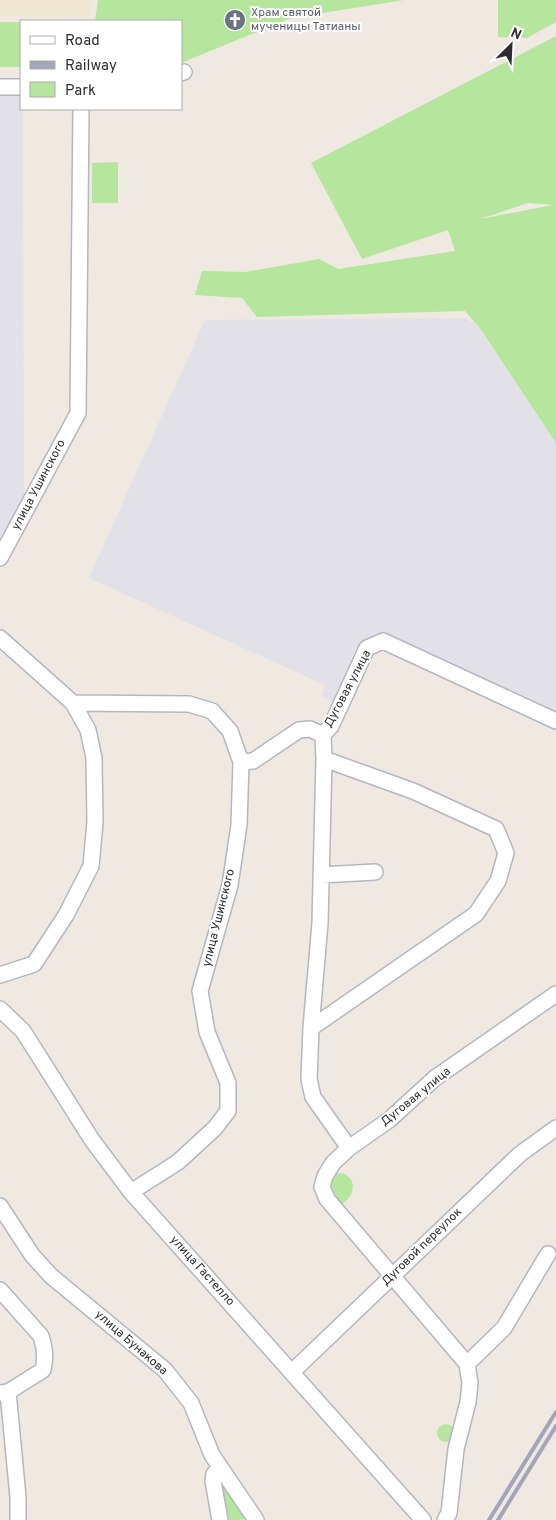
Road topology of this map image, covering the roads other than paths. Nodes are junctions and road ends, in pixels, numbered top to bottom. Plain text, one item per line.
1 (0, 87) edge
2 (20, 87) edge
3 (81, 110) edge
4 (0, 558) edge
5 (0, 638) edge
6 (73, 703) junction
7 (556, 721) edge
8 (322, 735) junction
9 (324, 759) junction
10 (240, 762) junction
11 (375, 872) dead end
12 (321, 875) junction
13 (0, 975) edge
14 (556, 994) edge
15 (0, 1009) edge
16 (312, 1028) junction
17 (556, 1128) edge
18 (349, 1148) junction
19 (131, 1192) junction
20 (0, 1206) edge
21 (548, 1254) dead end
22 (393, 1275) junction
23 (0, 1290) edge
24 (467, 1364) junction
25 (292, 1372) junction
26 (4, 1393) edge
27 (219, 1468) junction
28 (18, 1520) edge
29 (220, 1520) edge
30 (256, 1520) edge
31 (423, 1520) edge
32 (445, 1520) edge

1 - 2 street
3 - 4 street, улица Ушинского
5 - 6 street
6 - 10 street, улица Ушинского
6 - 13 street
7 - 8 street, Дуговая улица
8 - 9 street, Дуговая улица
8 - 10 street
9 - 12 street, Дуговая улица
9 - 16 street
10 - 19 street, улица Ушинского
11 - 12 street
12 - 16 street, Дуговая улица
14 - 18 street, Дуговая улица
15 - 19 street, улица Гастелло
16 - 18 street, Дуговая улица
17 - 22 street, Дуговой переулок
18 - 22 street, Дуговая улица
19 - 25 street, улица Гастелло
20 - 27 street, улица Бунакова
21 - 24 street
22 - 24 street, Дуговая улица
22 - 25 street, Дуговой переулок
23 - 26 street
24 - 32 street
25 - 31 street, улица Гастелло
26 - 28 street
27 - 29 street
27 - 30 street, улица Бунакова

